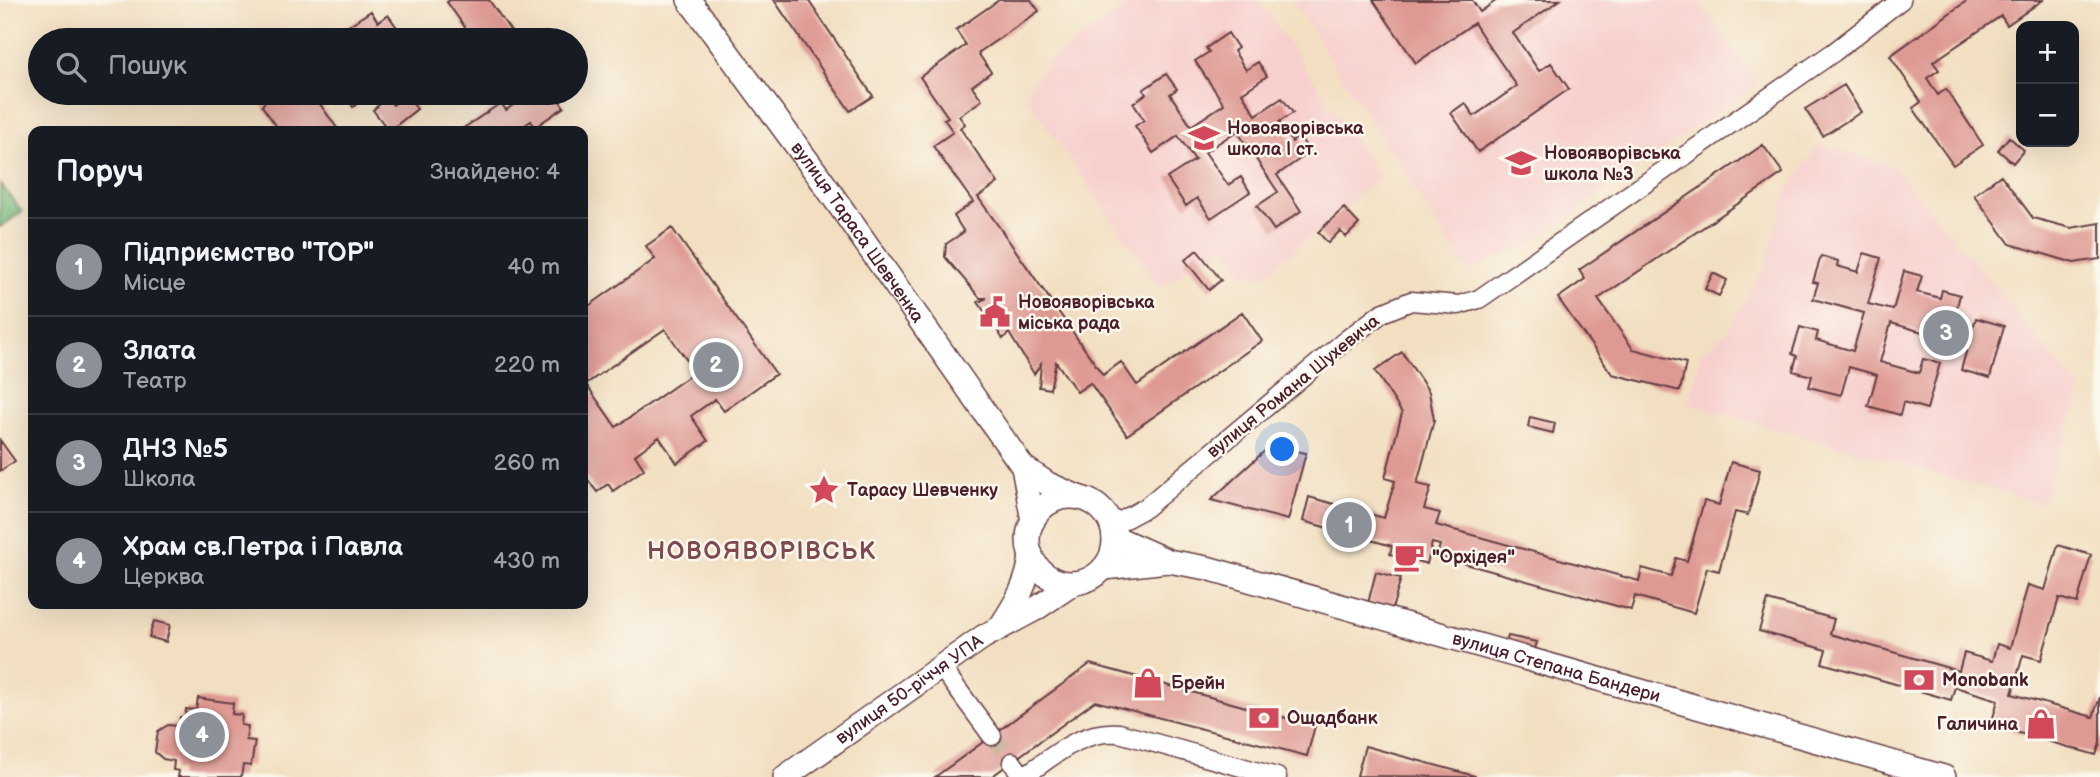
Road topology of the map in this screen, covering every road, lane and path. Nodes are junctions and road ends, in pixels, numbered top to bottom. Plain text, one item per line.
1 (689, 0) edge
2 (1901, 0) edge
3 (1023, 467) junction
4 (1080, 498) junction
5 (1033, 521) junction
6 (1113, 532) junction
7 (1031, 554) junction
8 (1168, 561) junction
9 (1104, 568) junction
10 (1074, 583) junction
11 (1001, 626) junction
12 (941, 667) junction
13 (992, 736) tunnel mouth
14 (1012, 762) tunnel mouth
15 (785, 777) edge
16 (1023, 777) edge
17 (1276, 777) edge
18 (1944, 777) edge

1 - 3 street, вулиця Тараса Шевченка
2 - 6 street, вулиця Романа Шухевича
3 - 4 street, вулиця Тараса Шевченка
3 - 5 street, вулиця Тараса Шевченка
4 - 5 street
4 - 6 street
5 - 7 street
6 - 8 street, вулиця Степана Бандери
6 - 9 street
7 - 10 street
7 - 11 street, вулиця 50-річчя УПА
8 - 9 street, вулиця Степана Бандери
8 - 18 street, вулиця Степана Бандери
9 - 10 street
10 - 11 street, вулиця 50-річчя УПА
11 - 12 street, вулиця 50-річчя УПА
12 - 13 street
12 - 15 street, вулиця 50-річчя УПА
14 - 16 street
16 - 17 street

